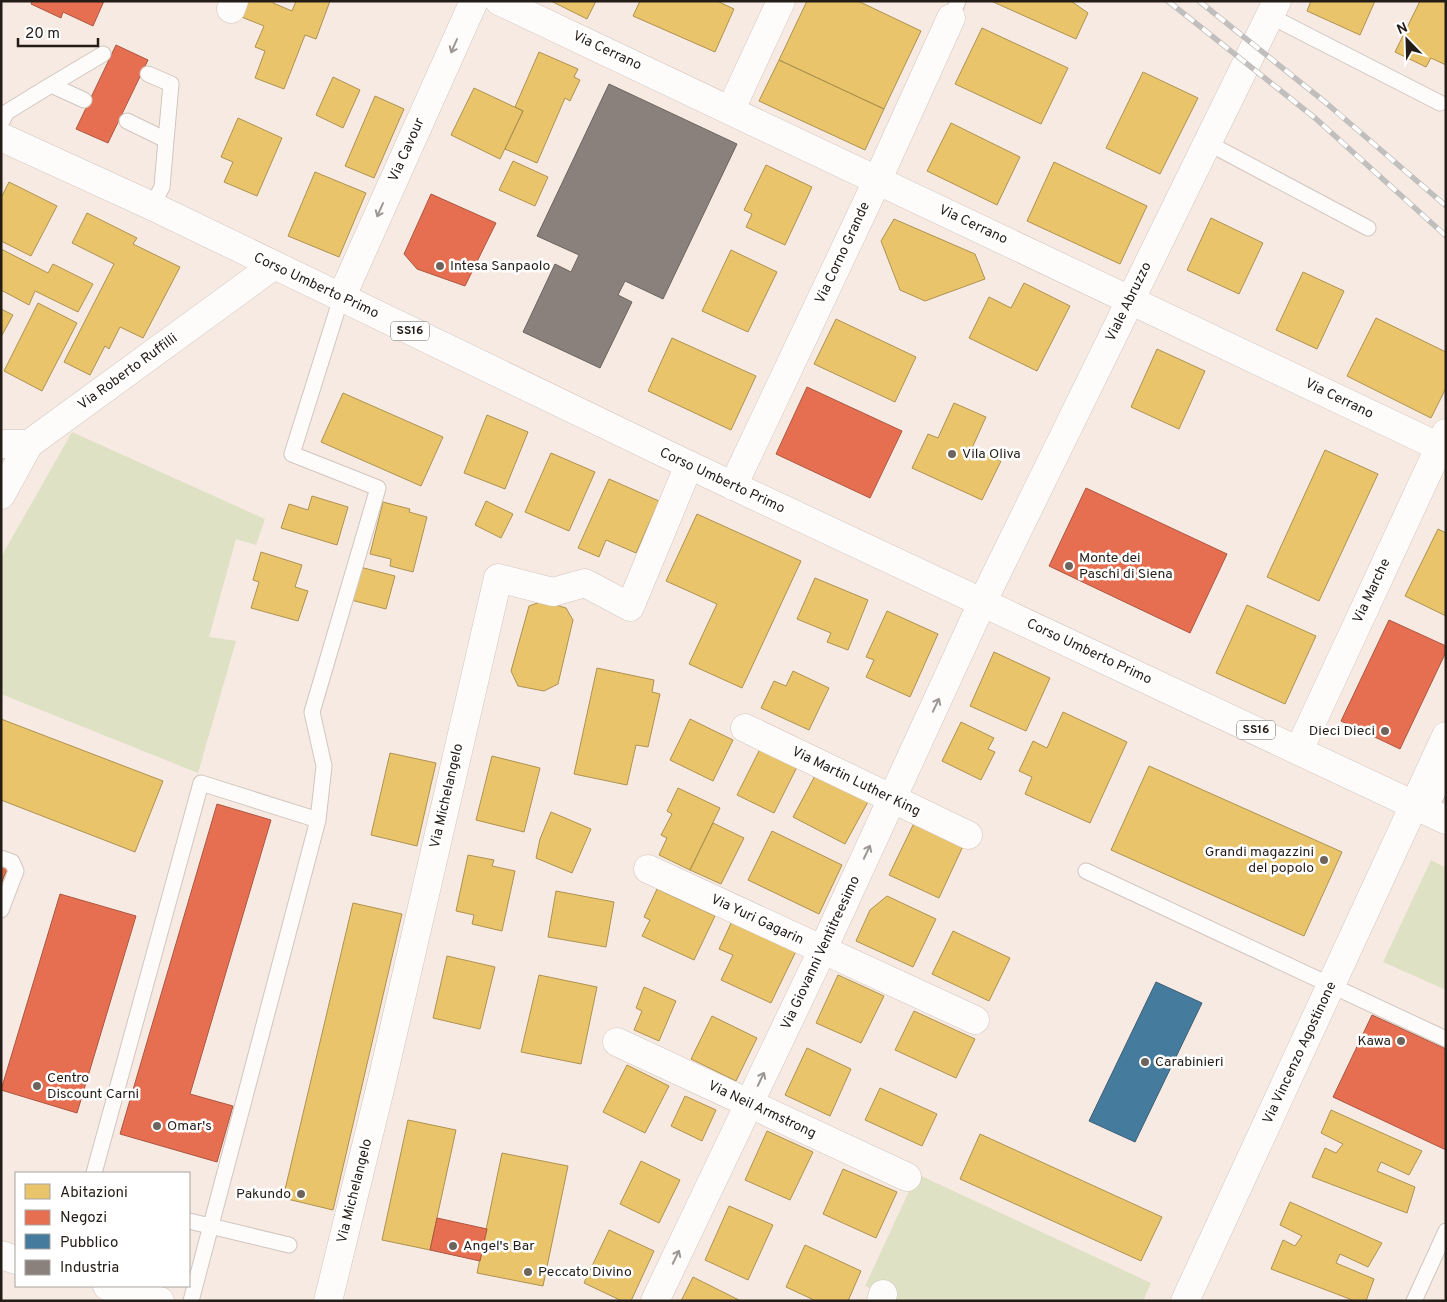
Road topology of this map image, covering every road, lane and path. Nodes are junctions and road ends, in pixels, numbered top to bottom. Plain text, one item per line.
1 (474, 1) edge
2 (499, 1) edge
3 (781, 1) edge
4 (1274, 9) edge
5 (954, 10) edge
6 (103, 54) dead end
7 (148, 74) dead end
8 (51, 85) junction
9 (84, 100) dead end
10 (1440, 104) dead end
11 (731, 109) junction
12 (127, 121) dead end
13 (1, 123) edge
14 (1, 137) edge
15 (166, 140) junction
16 (1208, 143) junction
17 (878, 179) junction
18 (152, 206) junction
19 (1368, 228) dead end
20 (273, 266) junction
21 (341, 298) junction
22 (1130, 299) junction
23 (1443, 443) edge
24 (1, 444) edge
25 (29, 444) junction
26 (688, 465) junction
27 (733, 486) junction
28 (1, 495) edge
29 (982, 603) junction
30 (745, 728) dead end
31 (1446, 736) edge
32 (1299, 750) junction
33 (1446, 776) edge
34 (892, 800) junction
35 (1429, 812) edge
36 (318, 820) junction
37 (968, 835) dead end
38 (1, 858) edge
39 (648, 869) dead end
40 (1086, 871) dead end
41 (1, 910) edge
42 (822, 951) junction
43 (1331, 986) junction
44 (975, 1020) dead end
45 (1446, 1038) edge
46 (617, 1042) dead end
47 (749, 1105) junction
48 (94, 1172) edge
49 (907, 1177) dead end
50 (190, 1221) edge
51 (212, 1226) junction
52 (1446, 1231) edge
53 (289, 1245) dead end
54 (1, 1256) edge
55 (15, 1260) edge
56 (111, 1287) edge
57 (160, 1301) edge
58 (192, 1301) edge
59 (328, 1301) edge
60 (655, 1301) edge
61 (1185, 1301) edge
62 (1414, 1301) edge

1 -> 21 street, Via Cavour
2 - 11 street, Via Cerrano
3 - 11 street
4 - 10 lane
4 - 16 street, Viale Abruzzo
5 - 17 street, Via Corno Grande
6 - 8 lane
7 - 15 lane
8 - 9 lane
8 - 13 lane
11 - 17 street, Via Cerrano
12 - 15 lane
14 - 18 street, Corso Umberto Primo / SS16
15 - 18 lane
16 - 19 lane
16 - 22 street, Viale Abruzzo
17 - 22 street, Via Cerrano
17 - 27 street, Via Corno Grande
18 - 20 street, Corso Umberto Primo / SS16
20 - 21 street, Corso Umberto Primo / SS16
20 - 25 street, Via Roberto Ruffilli
21 - 26 street, Corso Umberto Primo / SS16
21 - 36 lane
22 - 23 street, Via Cerrano
22 - 29 street, Viale Abruzzo
23 - 32 street, Via Marche
24 - 25 street
25 - 28 street, Via Roberto Ruffilli
26 - 27 street, Corso Umberto Primo / SS16
26 - 59 street, Via Michelangelo
27 - 29 street, Corso Umberto Primo / SS16
29 - 32 street, Corso Umberto Primo / SS16
34 -> 29 street, Via Giovanni Ventitreesimo
30 - 34 street, Via Martin Luther King
31 - 35 street, Via Vincenzo Agostinone
32 - 35 street, Corso Umberto Primo / SS16
33 - 35 lane
34 - 37 street, Via Martin Luther King
42 -> 34 street, Via Giovanni Ventitreesimo
35 - 43 street, Via Vincenzo Agostinone
36 - 48 lane
36 - 51 lane
38 - 41 lane
39 - 42 street, Via Yuri Gagarin
40 - 43 lane
42 - 44 street, Via Yuri Gagarin
47 -> 42 street, Via Giovanni Ventitreesimo
43 - 45 lane
43 - 61 street, Via Vincenzo Agostinone
46 - 47 street, Via Neil Armstrong
47 - 49 street, Via Neil Armstrong
60 -> 47 street, Via Giovanni Ventitreesimo
50 - 51 lane
51 - 53 lane
51 - 58 lane
52 - 62 lane
54 - 55 street
56 - 57 street

